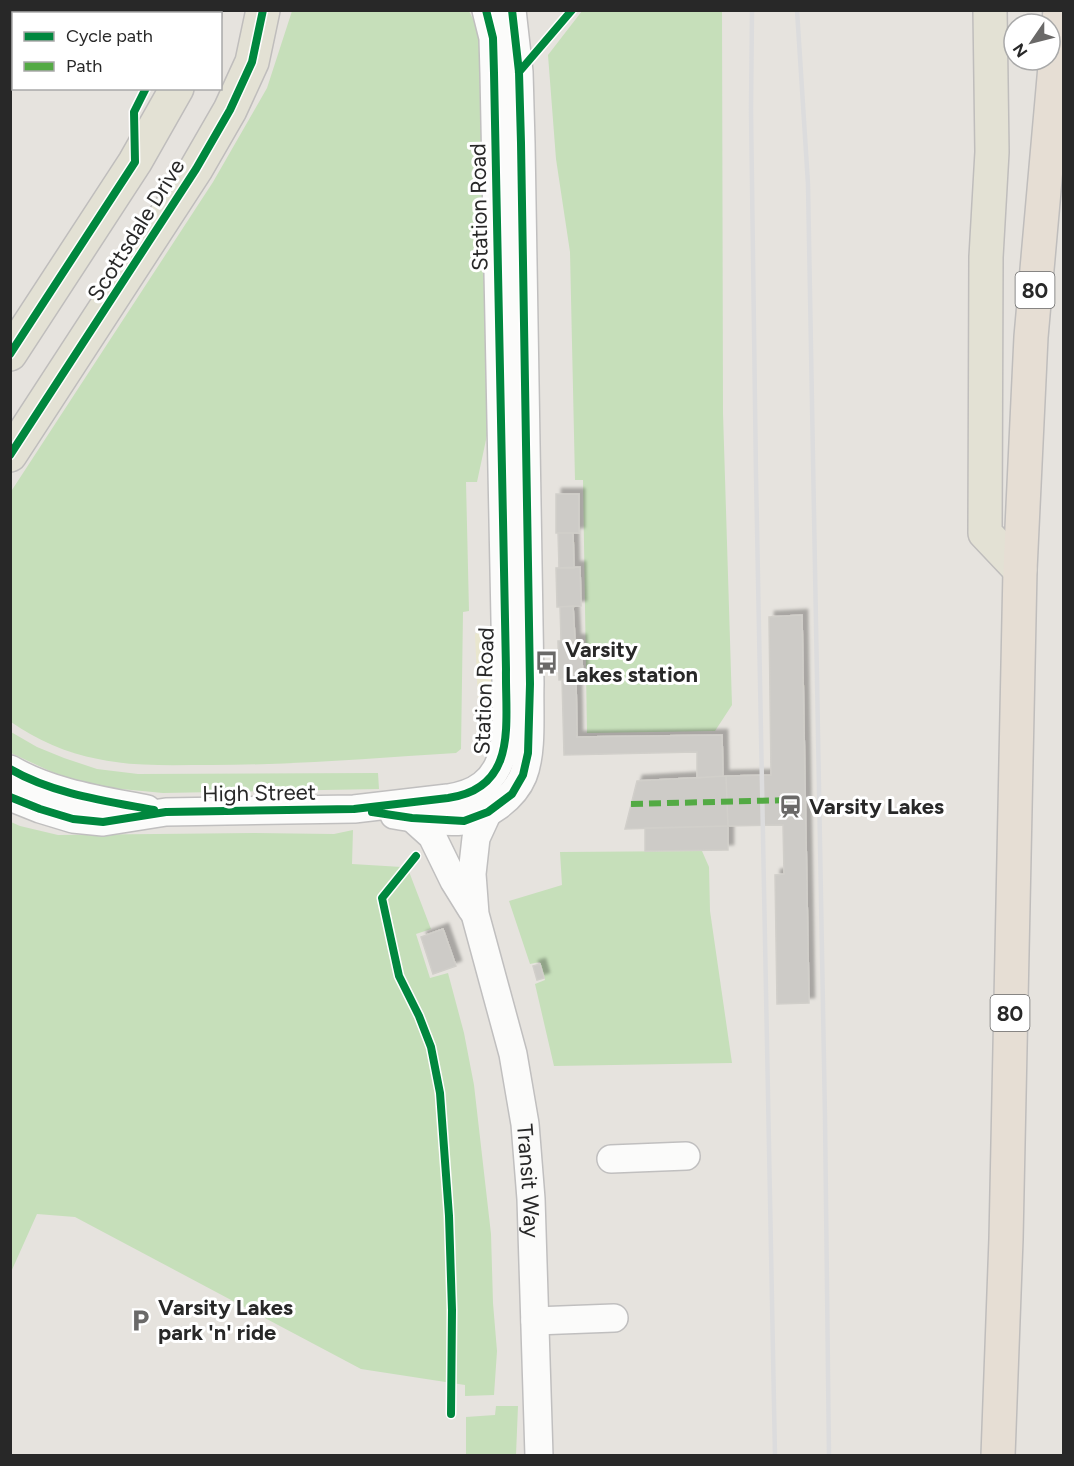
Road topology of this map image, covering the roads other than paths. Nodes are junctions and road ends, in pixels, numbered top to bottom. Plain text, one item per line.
1 (263, 10) edge
2 (486, 10) edge
3 (512, 10) edge
4 (990, 10) edge
5 (1060, 10) edge
6 (176, 90) edge
7 (10, 354) edge
8 (10, 454) edge
9 (1020, 570) junction
10 (10, 769) edge
11 (10, 796) edge
12 (354, 809) junction
13 (166, 812) junction
14 (488, 812) junction
15 (412, 818) junction
16 (475, 914) junction
17 (686, 1156) dead end
18 (610, 1159) dead end
19 (614, 1318) dead end
20 (535, 1321) junction
21 (539, 1455) edge
22 (998, 1455) edge

1 - 8 main road, Scottsdale Drive
2 - 12 street, Station Road
3 - 14 street, Station Road
4 - 9 main road
5 - 9 highway, 80
6 - 7 main road, Scottsdale Drive
9 - 22 highway, 80
10 - 13 street, High Street
11 - 13 street, High Street
12 - 13 street, High Street
12 - 15 street, Station Road
14 - 15 street, Station Road
14 - 16 street, Transit Way
15 - 16 street, Transit Way
16 - 20 street, Transit Way
17 - 18 street
19 - 20 street
20 - 21 street, Transit Way

